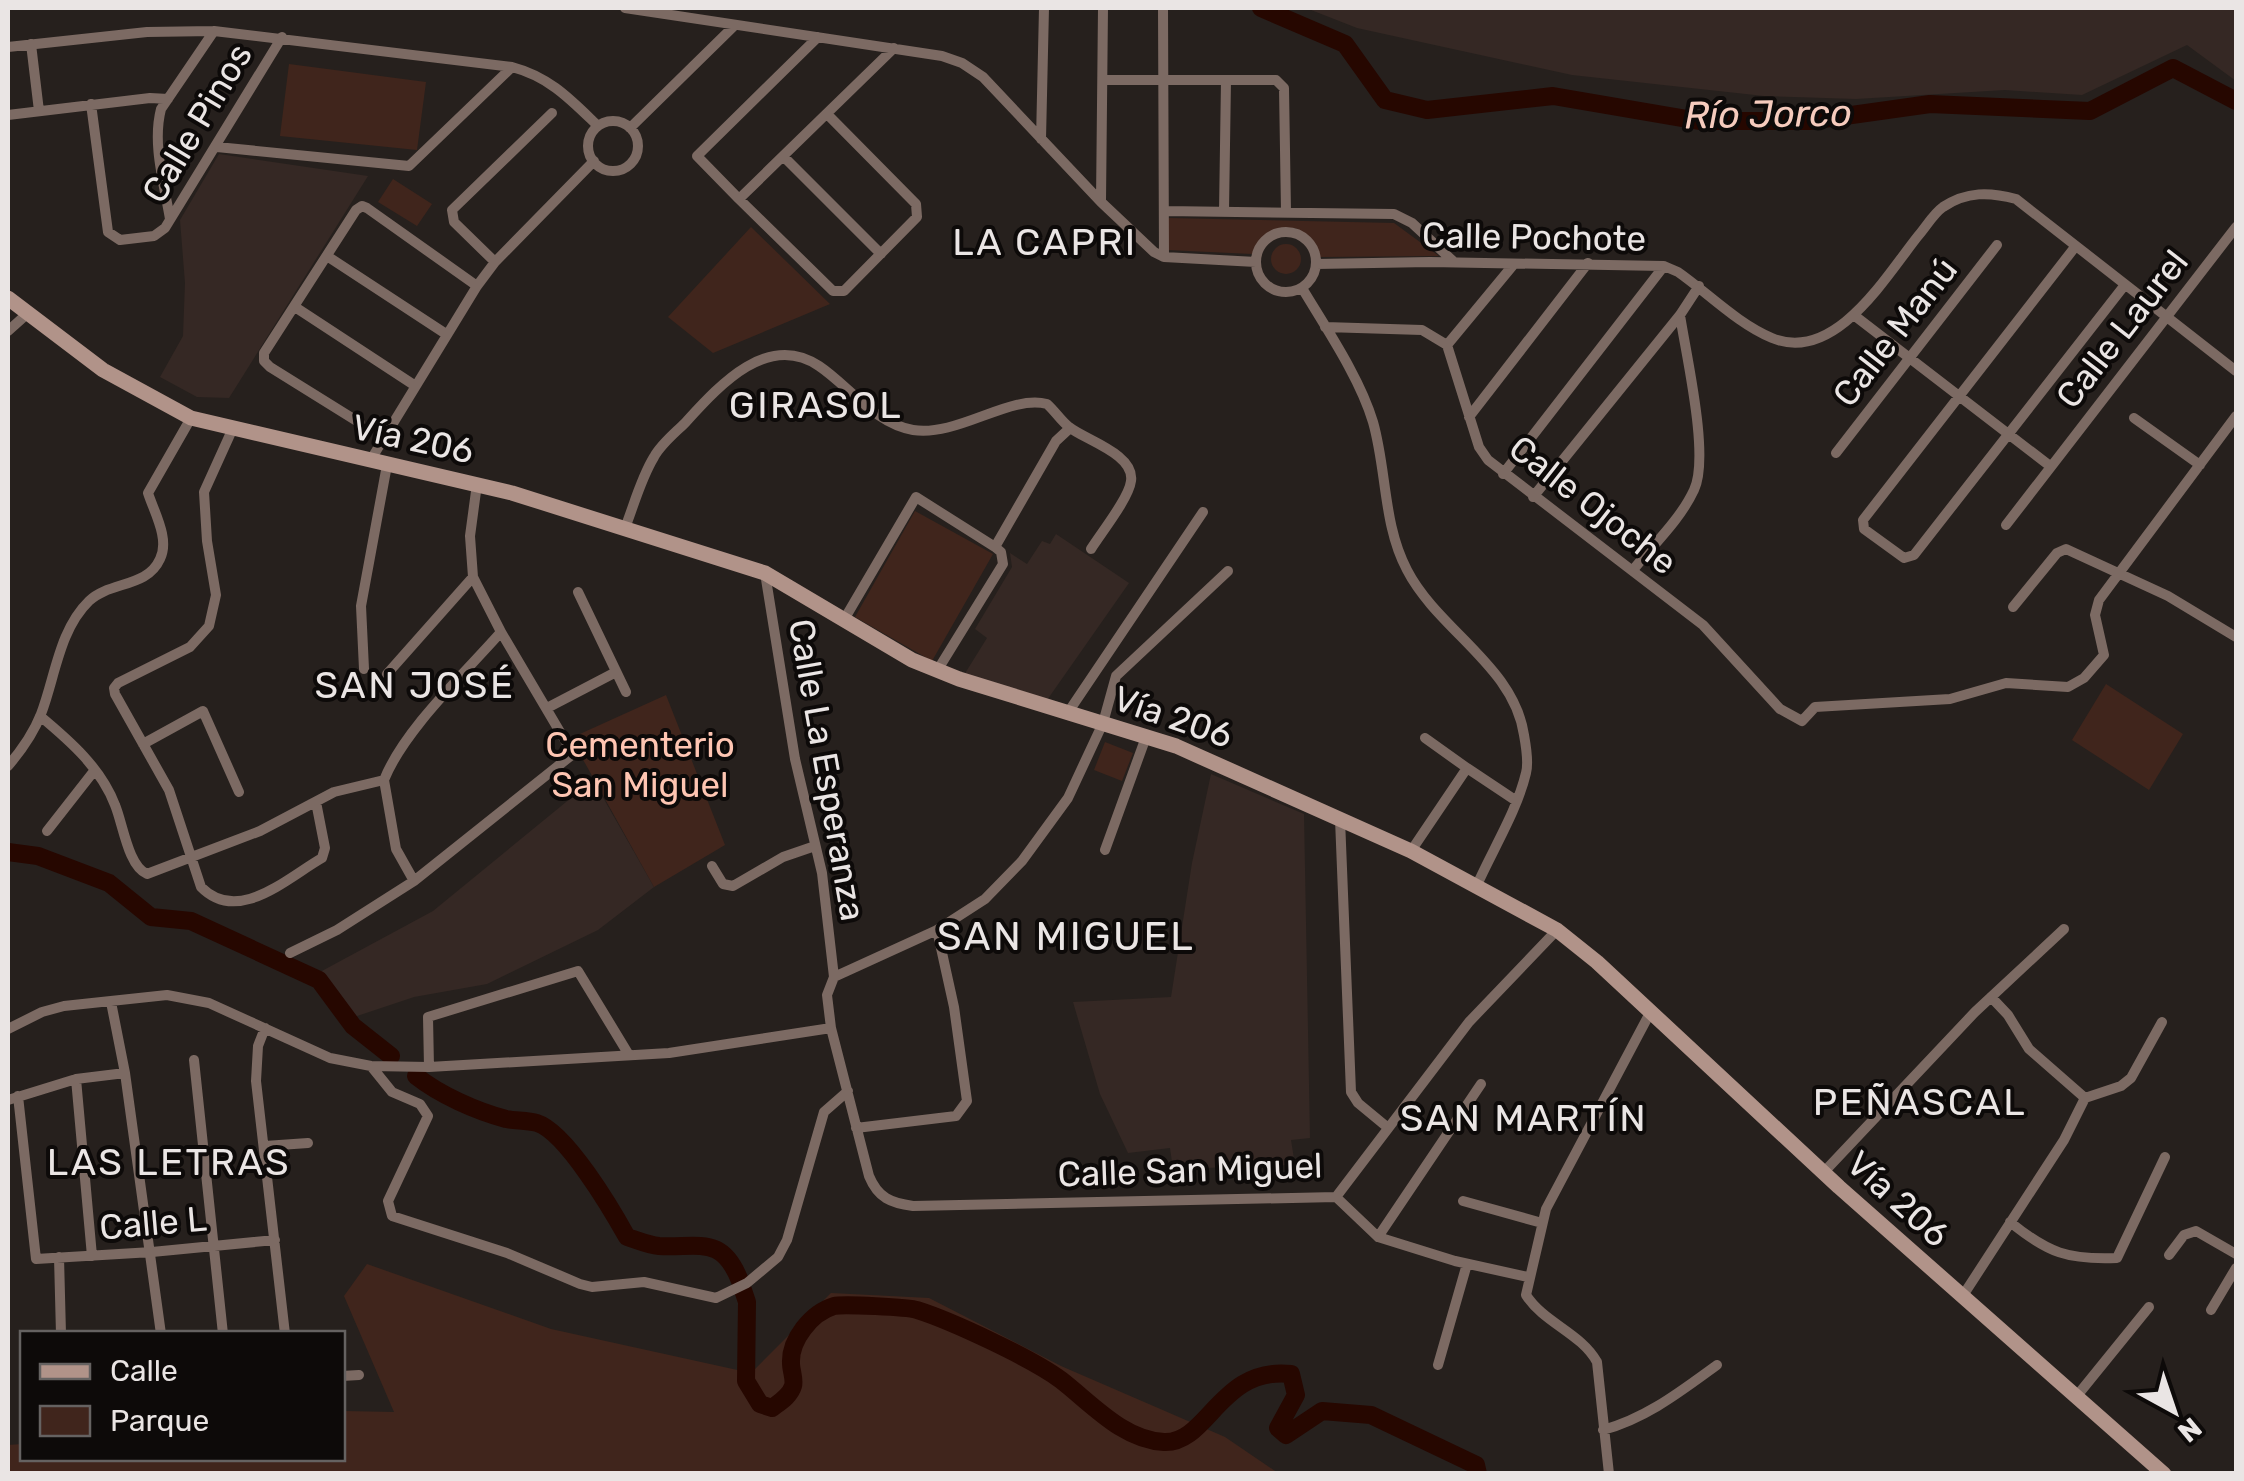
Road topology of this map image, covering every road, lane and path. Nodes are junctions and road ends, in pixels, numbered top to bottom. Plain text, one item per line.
1 (625, 8) edge
2 (1044, 8) edge
3 (1102, 8) edge
4 (1163, 8) edge
5 (734, 26) junction
6 (214, 31) junction
7 (282, 37) junction
8 (818, 37) junction
9 (31, 44) junction
10 (8, 47) edge
11 (894, 48) junction
12 (512, 67) junction
13 (1104, 80) junction
14 (1165, 80) junction
15 (1226, 80) junction
16 (168, 99) junction
17 (92, 104) junction
18 (39, 110) junction
19 (552, 113) dead end
20 (8, 115) edge
21 (828, 115) junction
22 (598, 126) junction
23 (630, 128) junction
24 (1041, 139) junction
25 (217, 147) junction
26 (784, 157) junction
27 (594, 162) junction
28 (738, 199) junction
29 (1101, 202) junction
30 (1164, 211) junction
31 (1224, 211) junction
32 (1286, 212) junction
33 (170, 220) junction
34 (2236, 227) edge
35 (1997, 245) dead end
36 (2075, 246) junction
37 (881, 254) junction
38 (327, 256) junction
39 (1164, 257) junction
40 (496, 262) junction
41 (1256, 262) junction
42 (1454, 262) junction
43 (1588, 263) junction
44 (1316, 264) junction
45 (1514, 264) junction
46 (1664, 266) junction
47 (477, 286) junction
48 (1699, 286) junction
49 (2124, 286) junction
50 (1302, 288) junction
51 (8, 298) edge
52 (295, 307) junction
53 (27, 314) junction
54 (1680, 315) junction
55 (1855, 316) junction
56 (2165, 318) junction
57 (1325, 327) junction
58 (8, 331) edge
59 (446, 334) junction
60 (1447, 345) junction
61 (2236, 351) edge
62 (1910, 358) junction
63 (2232, 368) edge
64 (414, 385) junction
65 (1960, 396) junction
66 (2236, 416) edge
67 (191, 418) junction
68 (1469, 418) junction
69 (2134, 418) dead end
70 (360, 423) dead end
71 (233, 428) junction
72 (1070, 428) junction
73 (2009, 434) junction
74 (1836, 454) dead end
75 (370, 461) junction
76 (388, 465) junction
77 (2200, 465) junction
78 (2050, 466) junction
79 (1503, 474) junction
80 (478, 484) junction
81 (1533, 497) junction
82 (1203, 512) dead end
83 (2006, 524) dead end
84 (625, 528) junction
85 (995, 547) junction
86 (1091, 549) dead end
87 (1228, 570) dead end
88 (1633, 570) junction
89 (765, 573) junction
90 (2120, 575) junction
91 (473, 577) junction
92 (578, 592) dead end
93 (2014, 607) dead end
94 (845, 618) junction
95 (501, 632) junction
96 (2236, 637) edge
97 (364, 669) dead end
98 (937, 670) junction
99 (616, 672) junction
100 (387, 674) dead end
101 (626, 692) dead end
102 (548, 708) junction
103 (1067, 714) junction
104 (40, 716) junction
105 (1103, 723) junction
106 (1146, 736) junction
107 (1425, 738) dead end
108 (144, 744) junction
109 (8, 766) edge
110 (1467, 768) junction
111 (94, 772) junction
112 (384, 780) junction
113 (239, 792) dead end
114 (1516, 800) junction
115 (316, 802) junction
116 (1340, 820) junction
117 (47, 831) dead end
118 (815, 846) junction
119 (1105, 850) dead end
120 (1411, 851) junction
121 (190, 856) junction
122 (712, 866) dead end
123 (414, 881) junction
124 (1477, 885) junction
125 (2064, 929) dead end
126 (937, 930) junction
127 (1557, 930) junction
128 (290, 953) dead end
129 (834, 977) junction
130 (1991, 997) junction
131 (111, 1002) junction
132 (1651, 1010) junction
133 (2162, 1022) dead end
134 (265, 1028) junction
135 (830, 1028) junction
136 (8, 1029) edge
137 (629, 1055) junction
138 (194, 1060) dead end
139 (371, 1066) junction
140 (429, 1067) junction
141 (125, 1073) junction
142 (76, 1079) junction
143 (1481, 1084) dead end
144 (848, 1091) junction
145 (13, 1098) edge
146 (2085, 1098) junction
147 (1388, 1126) junction
148 (856, 1128) junction
149 (308, 1143) dead end
150 (265, 1146) junction
151 (2165, 1157) dead end
152 (1823, 1172) junction
153 (1336, 1197) junction
154 (1464, 1201) dead end
155 (2010, 1222) junction
156 (1542, 1223) junction
157 (1378, 1237) junction
158 (275, 1240) junction
159 (214, 1246) junction
160 (152, 1252) junction
161 (2236, 1254) edge
162 (2169, 1255) dead end
163 (92, 1256) junction
164 (58, 1258) junction
165 (1467, 1264) junction
166 (2236, 1268) edge
167 (1528, 1277) junction
168 (1962, 1297) junction
169 (2149, 1307) dead end
170 (2211, 1310) dead end
171 (61, 1331) edge
172 (161, 1331) edge
173 (222, 1331) edge
174 (285, 1331) edge
175 (1438, 1364) dead end
176 (1717, 1365) dead end
177 (359, 1375) dead end
178 (345, 1376) edge
179 (2076, 1397) junction
180 (1603, 1430) junction
181 (1609, 1474) edge
182 (2164, 1474) edge

1 - 5 street
2 - 24 street
3 - 13 street
4 - 14 street
5 - 8 street
5 - 23 street
6 - 7 street
6 - 9 street
6 - 16 street
7 - 12 street
7 - 25 street, Calle Pinos
8 - 11 street
8 - 28 street
9 - 10 street
9 - 18 street
11 - 21 street
11 - 24 street
12 - 22 street
12 - 25 street
13 - 14 street
13 - 29 street
14 - 15 street
14 - 30 street
15 - 31 street
15 - 32 street
16 - 17 street
16 - 33 street
17 - 18 street
17 - 33 street, Calle Pinos
18 - 20 street
19 - 40 street
21 - 26 street
21 - 37 street
22 - 23 street
22 - 27 street
23 - 27 street
24 - 29 street
25 - 33 street, Calle Pinos
26 - 28 street
26 - 37 street
27 - 40 street
28 - 37 street
29 - 39 street
30 - 31 street
30 - 39 street
31 - 32 street
32 - 42 street
34 - 56 street, Calle Laurel
35 - 62 street, Calle Manú
36 - 49 street, Calle Pochote
36 - 55 street, Calle Pochote
36 - 65 street
38 - 47 street
38 - 52 street
38 - 59 street
39 - 41 street
40 - 47 street
41 - 44 street
41 - 50 street
42 - 44 street, Calle Pochote
42 - 45 street, Calle Pochote
43 - 45 street, Calle Pochote
43 - 46 street, Calle Pochote
43 - 68 street
44 - 50 street
45 - 60 street
46 - 48 street, Calle Pochote
46 - 79 street
47 - 59 street
48 - 54 street
48 - 55 street, Calle Pochote
49 - 56 street, Calle Pochote
49 - 73 street
50 - 57 street
51 - 53 main road, Vía 206
52 - 64 street
52 - 70 street
53 - 58 street
53 - 67 main road, Vía 206
54 - 81 street
54 - 88 street
55 - 62 street
56 - 63 street, Calle Pochote
56 - 78 street, Calle Laurel
57 - 60 street
57 - 114 street
59 - 64 street
60 - 68 street, Calle Ojoche
61 - 63 street
62 - 65 street
62 - 74 street, Calle Manú
64 - 75 street
65 - 73 street
65 - 73 street
66 - 77 street
67 - 71 main road, Vía 206
67 - 104 street
68 - 79 street, Calle Ojoche
69 - 77 street
71 - 75 main road, Vía 206
71 - 108 street
72 - 84 street
72 - 85 street
72 - 86 street
73 - 78 street
75 - 76 main road, Vía 206
76 - 80 main road, Vía 206
76 - 97 street
77 - 90 street
78 - 83 street, Calle Laurel
79 - 81 street, Calle Ojoche
80 - 84 main road, Vía 206
80 - 91 street
81 - 88 street, Calle Ojoche
82 - 103 street
84 - 89 main road, Vía 206
85 - 94 street
85 - 98 street
87 - 105 street
88 - 90 street, Calle Ojoche
89 - 94 main road, Vía 206
89 - 118 street, Calle La Esperanza
90 - 93 street
90 - 96 street
91 - 95 street
91 - 100 street
92 - 99 street
94 - 98 main road, Vía 206
95 - 102 street
95 - 112 street
98 - 103 main road, Vía 206
99 - 101 street
99 - 102 street
102 - 123 street
103 - 105 main road, Vía 206
104 - 109 street
104 - 111 street
105 - 106 main road, Vía 206
105 - 126 street
106 - 116 main road, Vía 206
106 - 119 street
107 - 110 street
108 - 113 street
108 - 121 street
110 - 114 street
110 - 120 street
111 - 117 street
111 - 121 street
112 - 115 street
112 - 123 street
114 - 124 street
115 - 121 street
115 - 121 street
116 - 120 main road, Vía 206
116 - 147 street
118 - 122 street
118 - 129 street, Calle La Esperanza
120 - 124 main road, Vía 206
123 - 128 street
124 - 127 main road, Vía 206
125 - 130 street
126 - 129 street
126 - 148 street
127 - 132 main road, Vía 206
127 - 147 street, Calle San Miguel
129 - 135 street, Calle La Esperanza
130 - 146 street
130 - 152 street
131 - 134 street
131 - 136 street
131 - 141 street
132 - 152 main road, Vía 206
132 - 156 street
133 - 146 street
134 - 139 street
134 - 150 street
135 - 137 street
135 - 144 street, Calle San Miguel
137 - 140 street
137 - 140 street
138 - 159 street
139 - 140 street
139 - 144 street
141 - 142 street
141 - 160 street
142 - 145 street
142 - 163 street
143 - 157 street
144 - 148 street, Calle San Miguel
145 - 164 street, Calle L
146 - 155 street
147 - 153 street, Calle San Miguel
148 - 153 street, Calle San Miguel
149 - 150 street
150 - 158 street
151 - 155 street
152 - 168 main road, Vía 206
153 - 157 street
154 - 156 street
155 - 168 street
156 - 167 street
157 - 165 street
158 - 159 street, Calle L
158 - 174 street
159 - 160 street, Calle L
159 - 173 street
160 - 163 street, Calle L
160 - 172 street
161 - 162 street
163 - 164 street, Calle L
164 - 171 street
165 - 167 street
165 - 175 street
166 - 170 street
167 - 180 street
168 - 179 main road, Vía 206
169 - 179 street
176 - 180 street
177 - 178 street
179 - 182 main road, Vía 206
180 - 181 street

